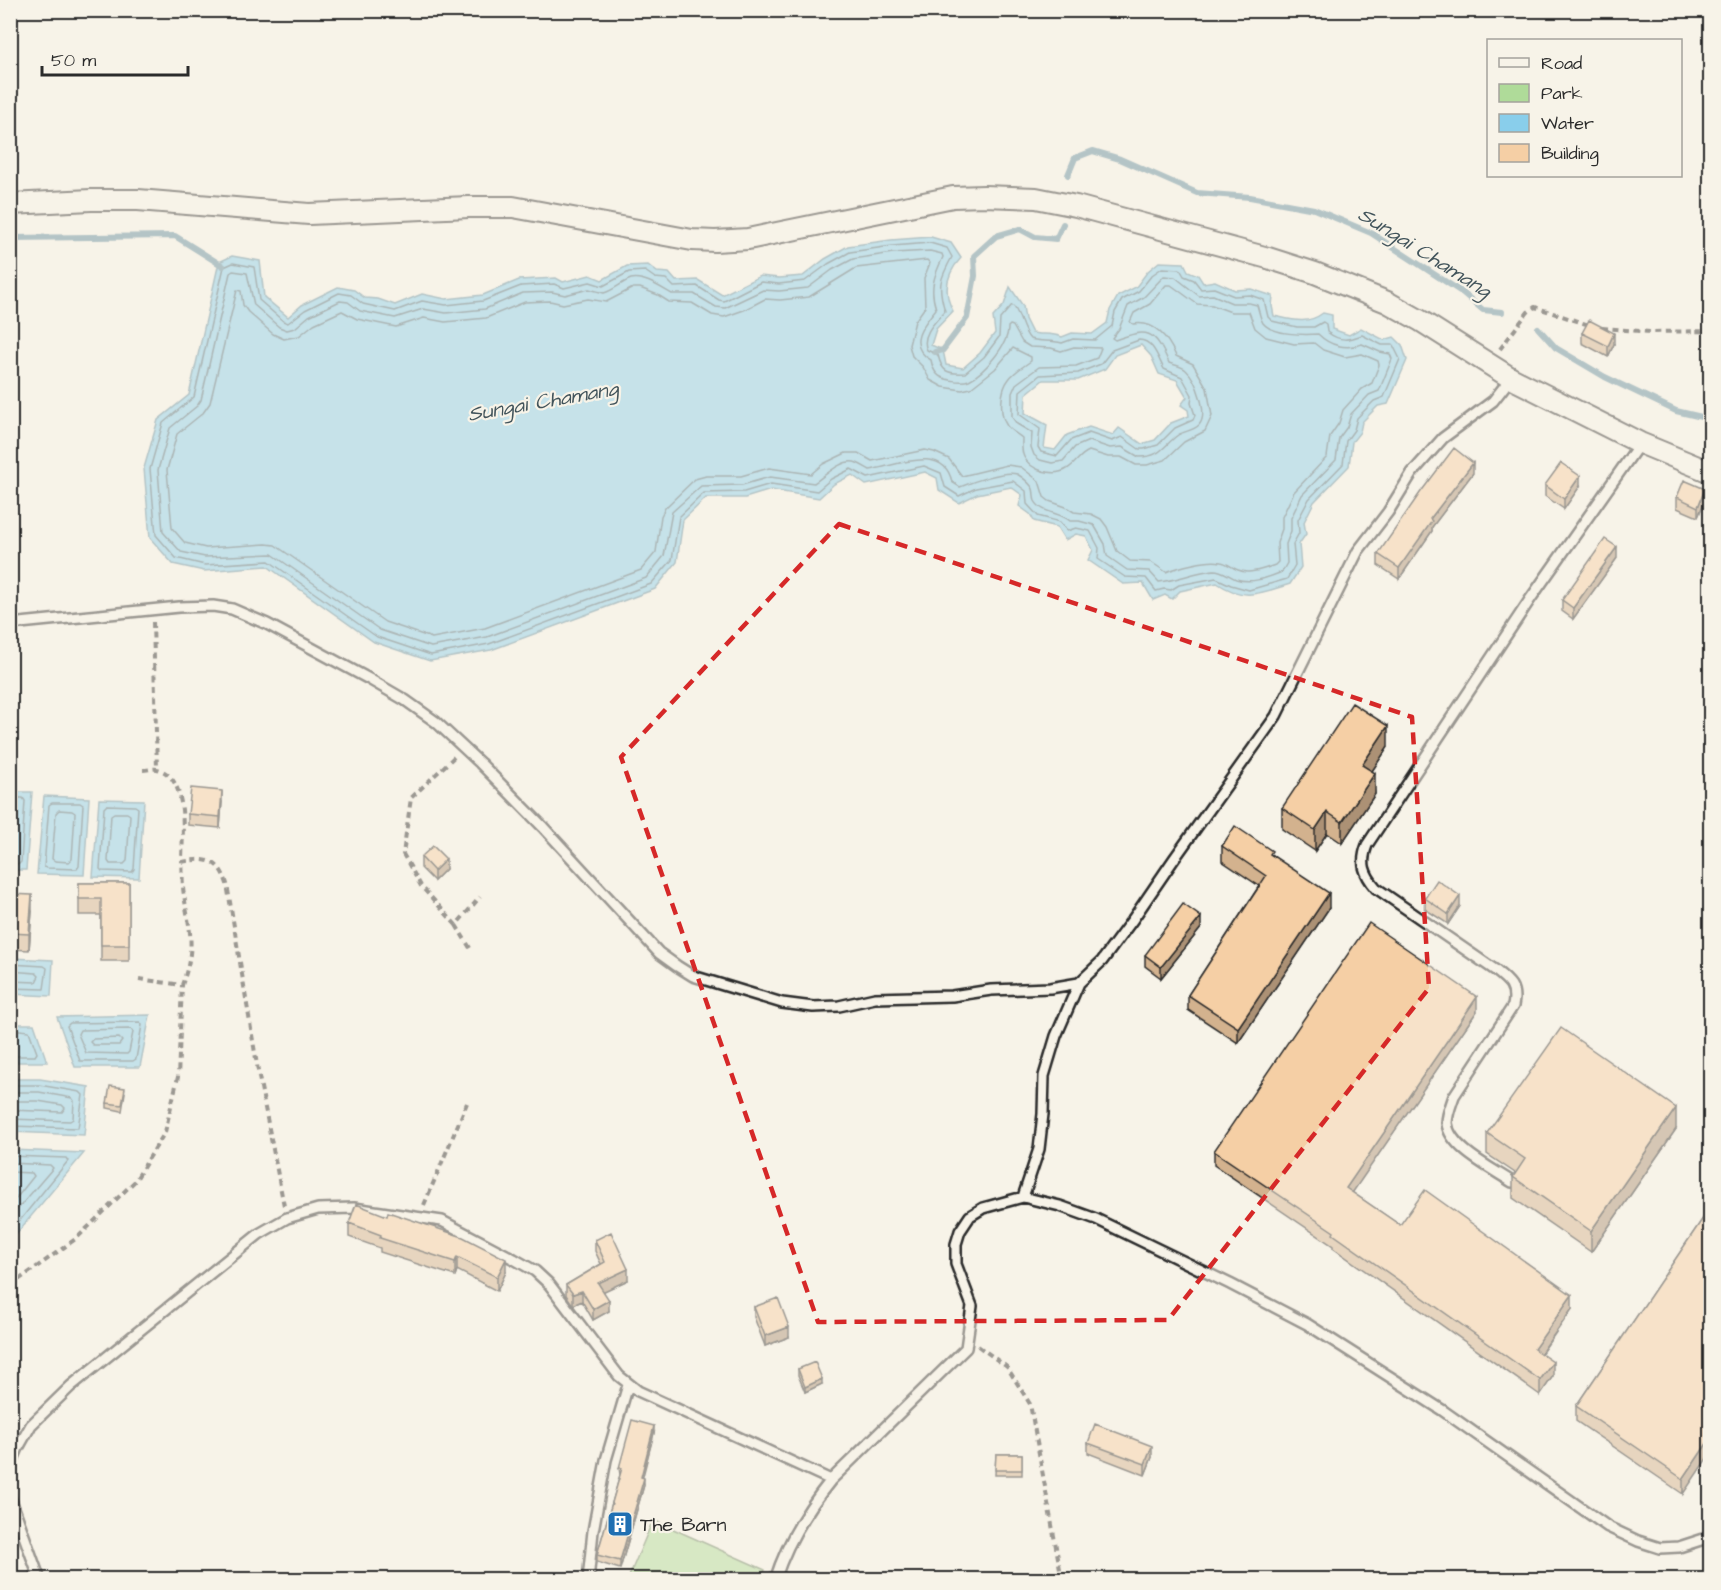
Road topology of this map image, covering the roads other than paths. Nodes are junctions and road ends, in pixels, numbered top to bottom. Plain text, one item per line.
1 (10, 204) edge
2 (1511, 378) junction
3 (1640, 443) junction
4 (1710, 472) edge
5 (10, 624) edge
6 (1079, 983) junction
7 (1512, 1182) dead end
8 (1023, 1197) junction
9 (628, 1385) junction
10 (10, 1467) edge
11 (831, 1480) junction
12 (10, 1497) edge
13 (1710, 1537) edge
14 (40, 1580) edge
15 (588, 1580) edge
16 (776, 1580) edge

1 - 2 street
2 - 3 street
2 - 6 lane
3 - 4 street
3 - 7 lane
5 - 6 lane
6 - 8 lane
8 - 11 lane
8 - 13 lane
9 - 10 lane
9 - 11 lane
9 - 15 lane
11 - 16 lane
12 - 14 lane

